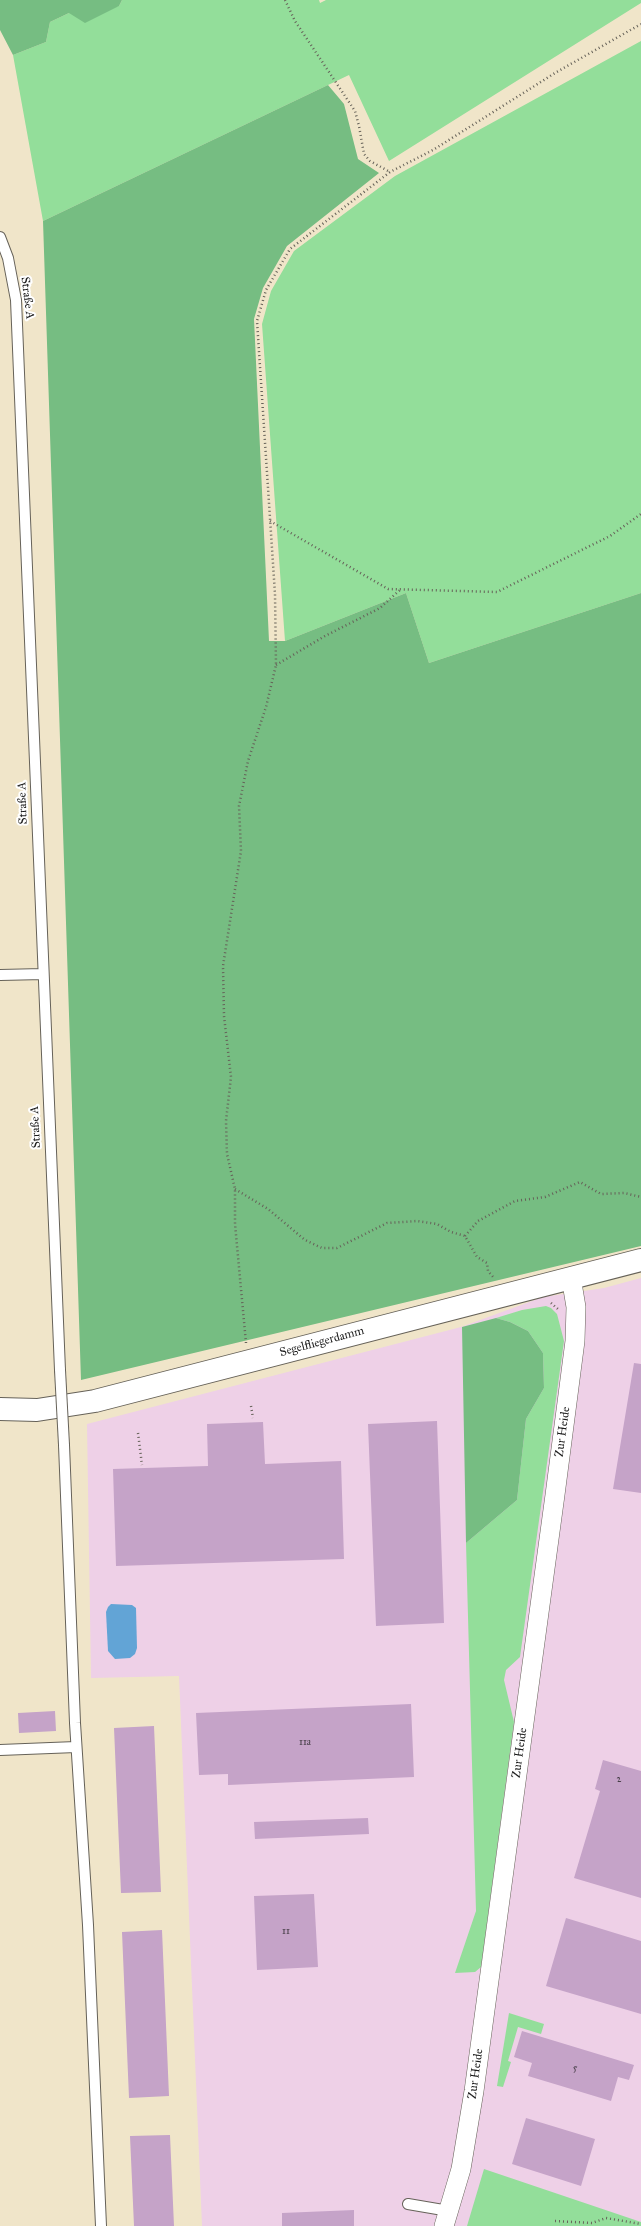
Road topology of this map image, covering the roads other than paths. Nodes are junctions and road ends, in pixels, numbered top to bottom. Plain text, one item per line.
1 (0, 238) edge
2 (43, 974) junction
3 (0, 975) edge
4 (641, 1260) edge
5 (571, 1277) junction
6 (0, 1409) edge
7 (76, 1748) junction
8 (0, 1750) edge
9 (408, 2204) dead end
10 (447, 2218) edge
11 (101, 2226) edge

1 - 2 lane, Straße A
2 - 3 lane
2 - 7 lane, Straße A, bridge
4 - 5 street, Segelfliegerdamm
5 - 6 street, Segelfliegerdamm
5 - 10 street, Zur Heide
7 - 8 lane
7 - 11 lane, Straße A
9 - 10 lane

